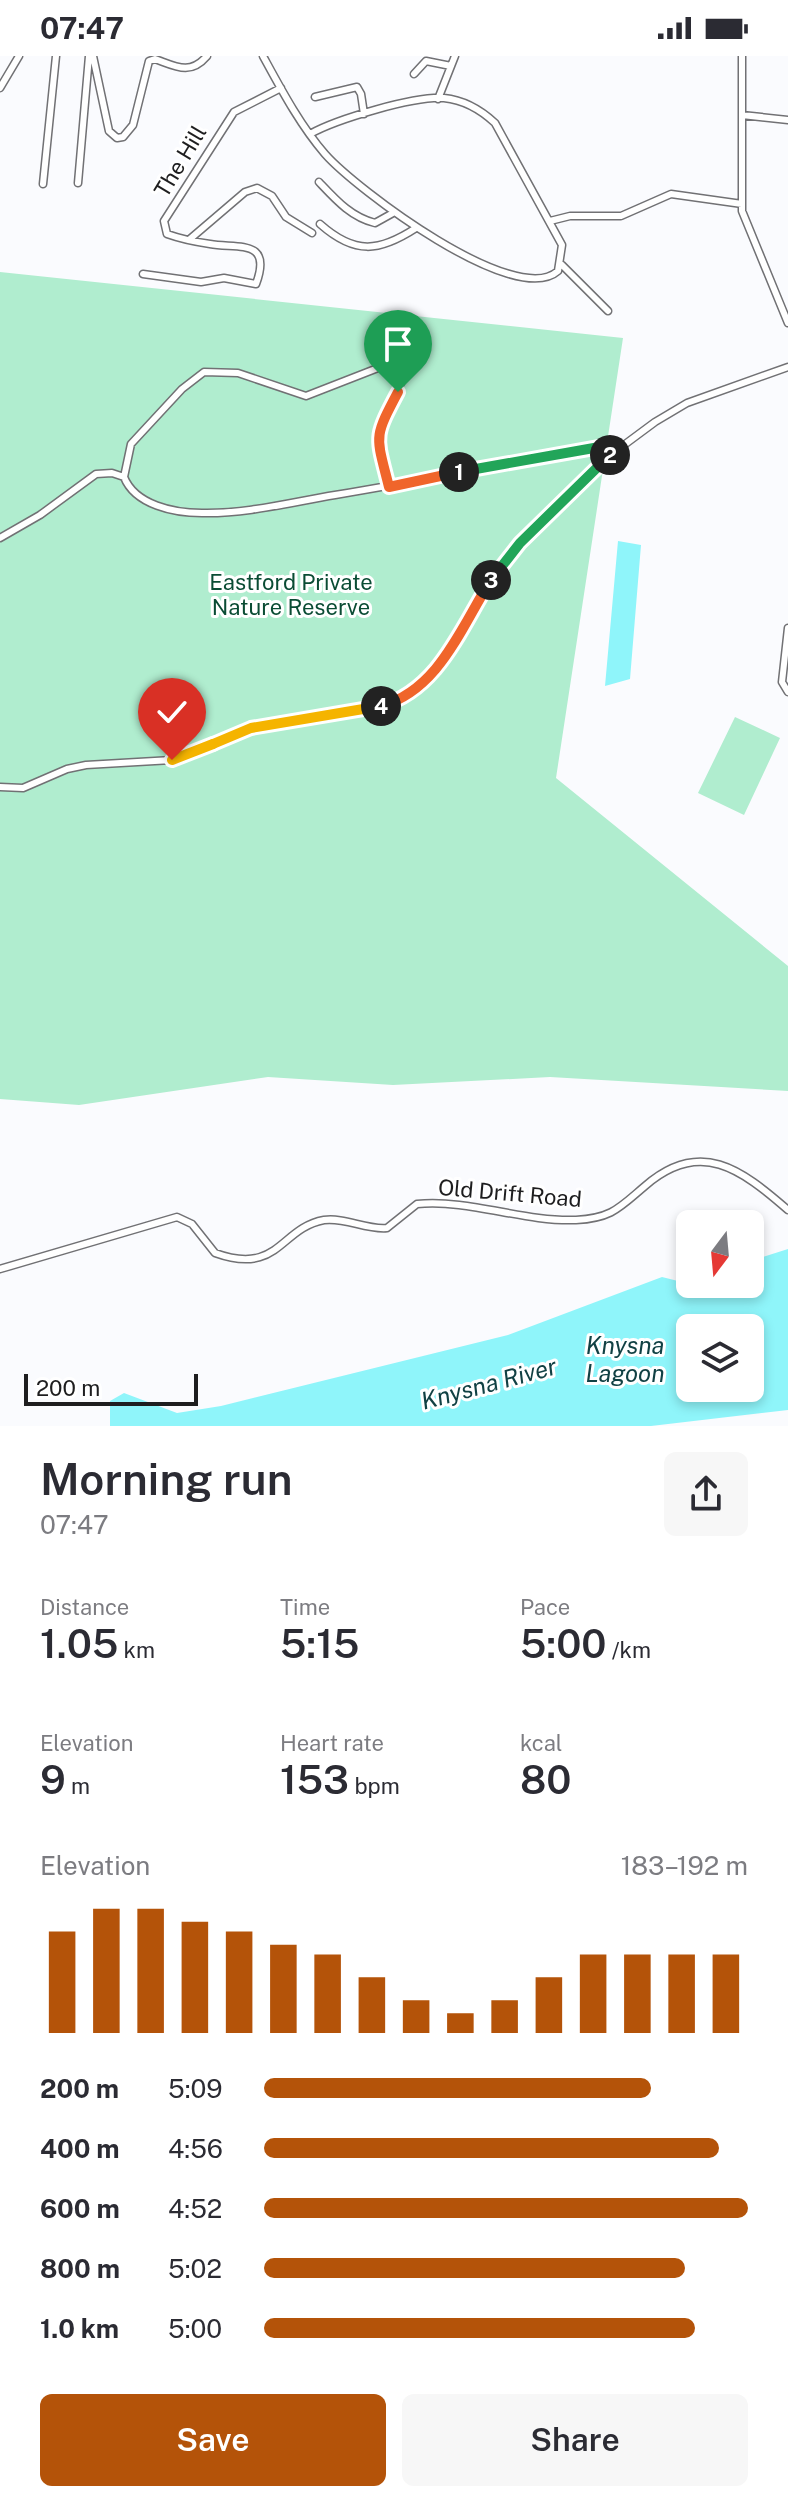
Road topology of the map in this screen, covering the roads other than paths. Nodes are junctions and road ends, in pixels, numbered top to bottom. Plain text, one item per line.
1 (9, 56) edge
2 (56, 56) edge
3 (91, 56) edge
4 (207, 56) edge
5 (263, 56) edge
6 (455, 56) edge
7 (742, 56) edge
8 (18, 57) edge
9 (158, 58) edge
10 (451, 66) junction
11 (414, 74) dead end
12 (0, 88) edge
13 (281, 88) junction
14 (315, 97) dead end
15 (438, 99) junction
16 (364, 114) junction
17 (742, 115) junction
18 (788, 120) edge
19 (310, 134) junction
20 (319, 182) dead end
21 (78, 183) dead end
22 (43, 184) dead end
23 (742, 204) junction
24 (393, 213) junction
25 (550, 221) junction
26 (320, 224) dead end
27 (416, 228) junction
28 (312, 233) dead end
29 (190, 239) junction
30 (562, 265) junction
31 (143, 274) dead end
32 (608, 311) dead end
33 (788, 323) edge
34 (788, 367) edge
35 (619, 450) junction
36 (124, 477) junction
37 (389, 487) junction
38 (0, 538) edge
39 (788, 628) edge
40 (788, 692) edge
41 (0, 787) edge
42 (788, 1210) edge
43 (0, 1269) edge

1 - 8 street
2 - 22 street
3 - 9 street
3 - 21 street
4 - 9 street
5 - 13 street
6 - 10 street
7 - 17 street
8 - 12 street
10 - 11 street
10 - 15 street
13 - 19 street
13 - 29 street, The Hill
14 - 16 street
15 - 16 street
15 - 25 street
16 - 19 street
17 - 18 street
17 - 23 street
19 - 24 street
20 - 24 street
23 - 25 street
23 - 33 street
24 - 27 street
25 - 30 street
26 - 27 street
27 - 30 street
28 - 29 street
29 - 31 street
30 - 32 street
34 - 35 street
35 - 37 street
35 - 41 street
36 - 37 street
36 - 37 street
36 - 38 street
39 - 40 street
42 - 43 street, Old Drift Road

